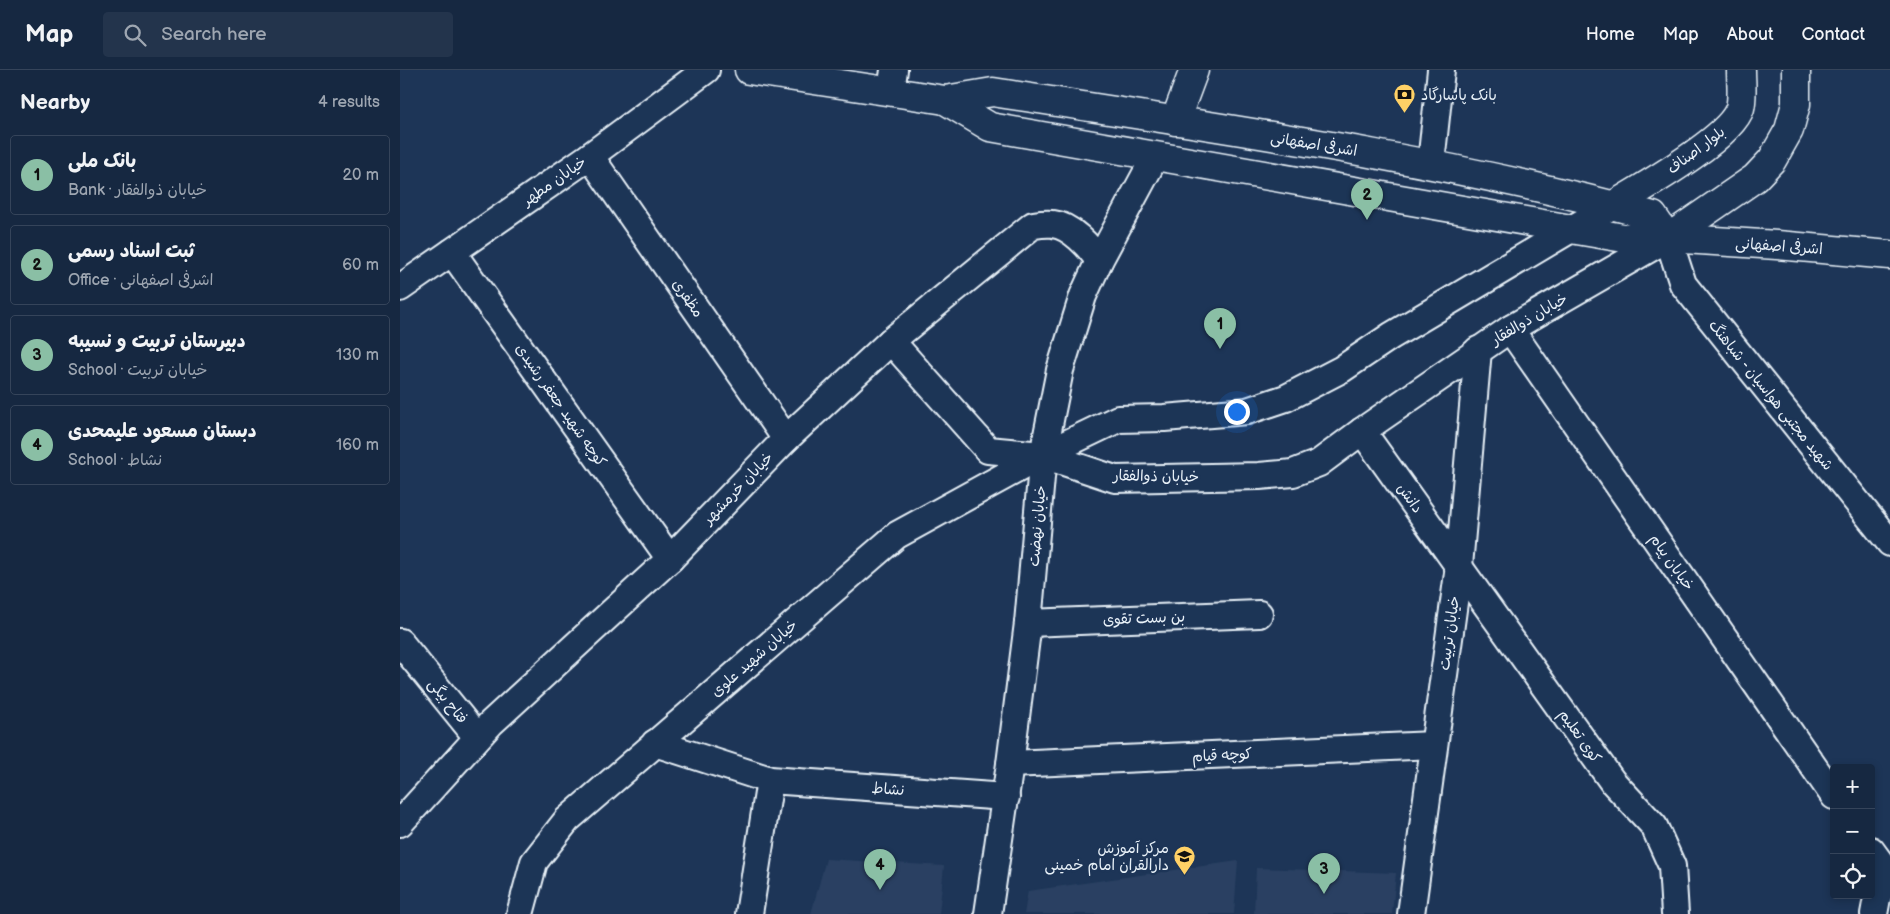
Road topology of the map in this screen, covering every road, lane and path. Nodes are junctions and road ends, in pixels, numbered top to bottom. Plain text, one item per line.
1 (706, 70) edge
2 (749, 70) edge
3 (1194, 70) edge
4 (1442, 70) edge
5 (1741, 70) edge
6 (1796, 70) edge
7 (893, 80) edge
8 (945, 100) junction
9 (1175, 121) junction
10 (590, 156) junction
11 (1155, 157) junction
12 (1431, 163) junction
13 (1614, 205) junction
14 (1570, 229) junction
15 (1668, 238) junction
16 (452, 252) junction
17 (1890, 255) edge
18 (1099, 261) junction
19 (400, 288) edge
20 (1510, 329) junction
21 (891, 341) junction
22 (1478, 350) junction
23 (1362, 431) junction
24 (786, 439) junction
25 (1043, 454) junction
26 (1890, 543) edge
27 (670, 559) junction
28 (1458, 566) junction
29 (1259, 614) dead end
30 (1028, 623) junction
31 (400, 642) edge
32 (477, 737) junction
33 (655, 743) junction
34 (1434, 745) junction
35 (1010, 764) junction
36 (770, 780) junction
37 (1830, 790) edge
38 (1006, 797) junction
39 (400, 823) edge
40 (1874, 854) edge
41 (1888, 871) edge
42 (520, 914) edge
43 (750, 914) edge
44 (988, 914) edge
45 (1411, 914) edge
46 (1675, 914) edge
47 (1874, 914) edge

1 - 10 street, خیابان مطهر
2 - 7 main road, اشرفی اصفهانی
3 - 9 main road
4 - 12 street
5 - 13 main road, بلوار اصناف
6 - 15 main road
7 - 8 main road, اشرفی اصفهانی
8 - 9 main road, اشرفی اصفهانی
8 - 11 main road, اشرفی اصفهانی
9 - 12 main road, اشرفی اصفهانی
10 - 16 street, خیابان مطهر
10 - 24 street, مظفری
11 - 14 main road, اشرفی اصفهانی
11 - 18 street, خیابان نهضت
12 - 13 main road, اشرفی اصفهانی
13 - 14 street
13 - 15 main road, اشرفی اصفهانی
14 - 15 main road, اشرفی اصفهانی
14 - 25 street
15 - 17 main road, اشرفی اصفهانی
15 - 20 street, خیابان ذوالفقار
15 - 26 street, شهید مجتبی هواسیان - شباهنگ
16 - 19 street, خیابان مطهر
16 - 27 street, کوچه شهید جعفر رشیدی
18 - 21 street, خیابان خرمشهر
18 - 25 street, خیابان نهضت
20 - 22 street, خیابان ذوالفقار
20 - 37 street, خیابان پیام
21 - 24 street, خیابان خرمشهر
21 - 25 street
22 - 23 street, خیابان ذوالفقار
22 - 28 street, خیابان تربیت
23 - 25 street, خیابان ذوالفقار
23 - 28 street, دانش
24 - 27 street, خیابان خرمشهر
25 - 30 street, خیابان نهضت
25 - 33 street, خیابان شهید علوی
27 - 32 street, خیابان خرمشهر
28 - 34 street, خیابان تربیت
28 - 46 street, کوی تعلیم
29 - 30 street, بن بست تقوی
30 - 35 street, خیابان نهضت
31 - 32 street, فتاح بیگی
32 - 39 street, خیابان خرمشهر
33 - 36 street, نشاط
33 - 42 street, خیابان شهید علوی
34 - 35 street, کوچه قیام
34 - 45 street, خیابان تربیت
35 - 38 street, خیابان نهضت
36 - 38 street, نشاط
36 - 43 street
38 - 44 street, خیابان نهضت
40 - 41 street
41 - 47 street

